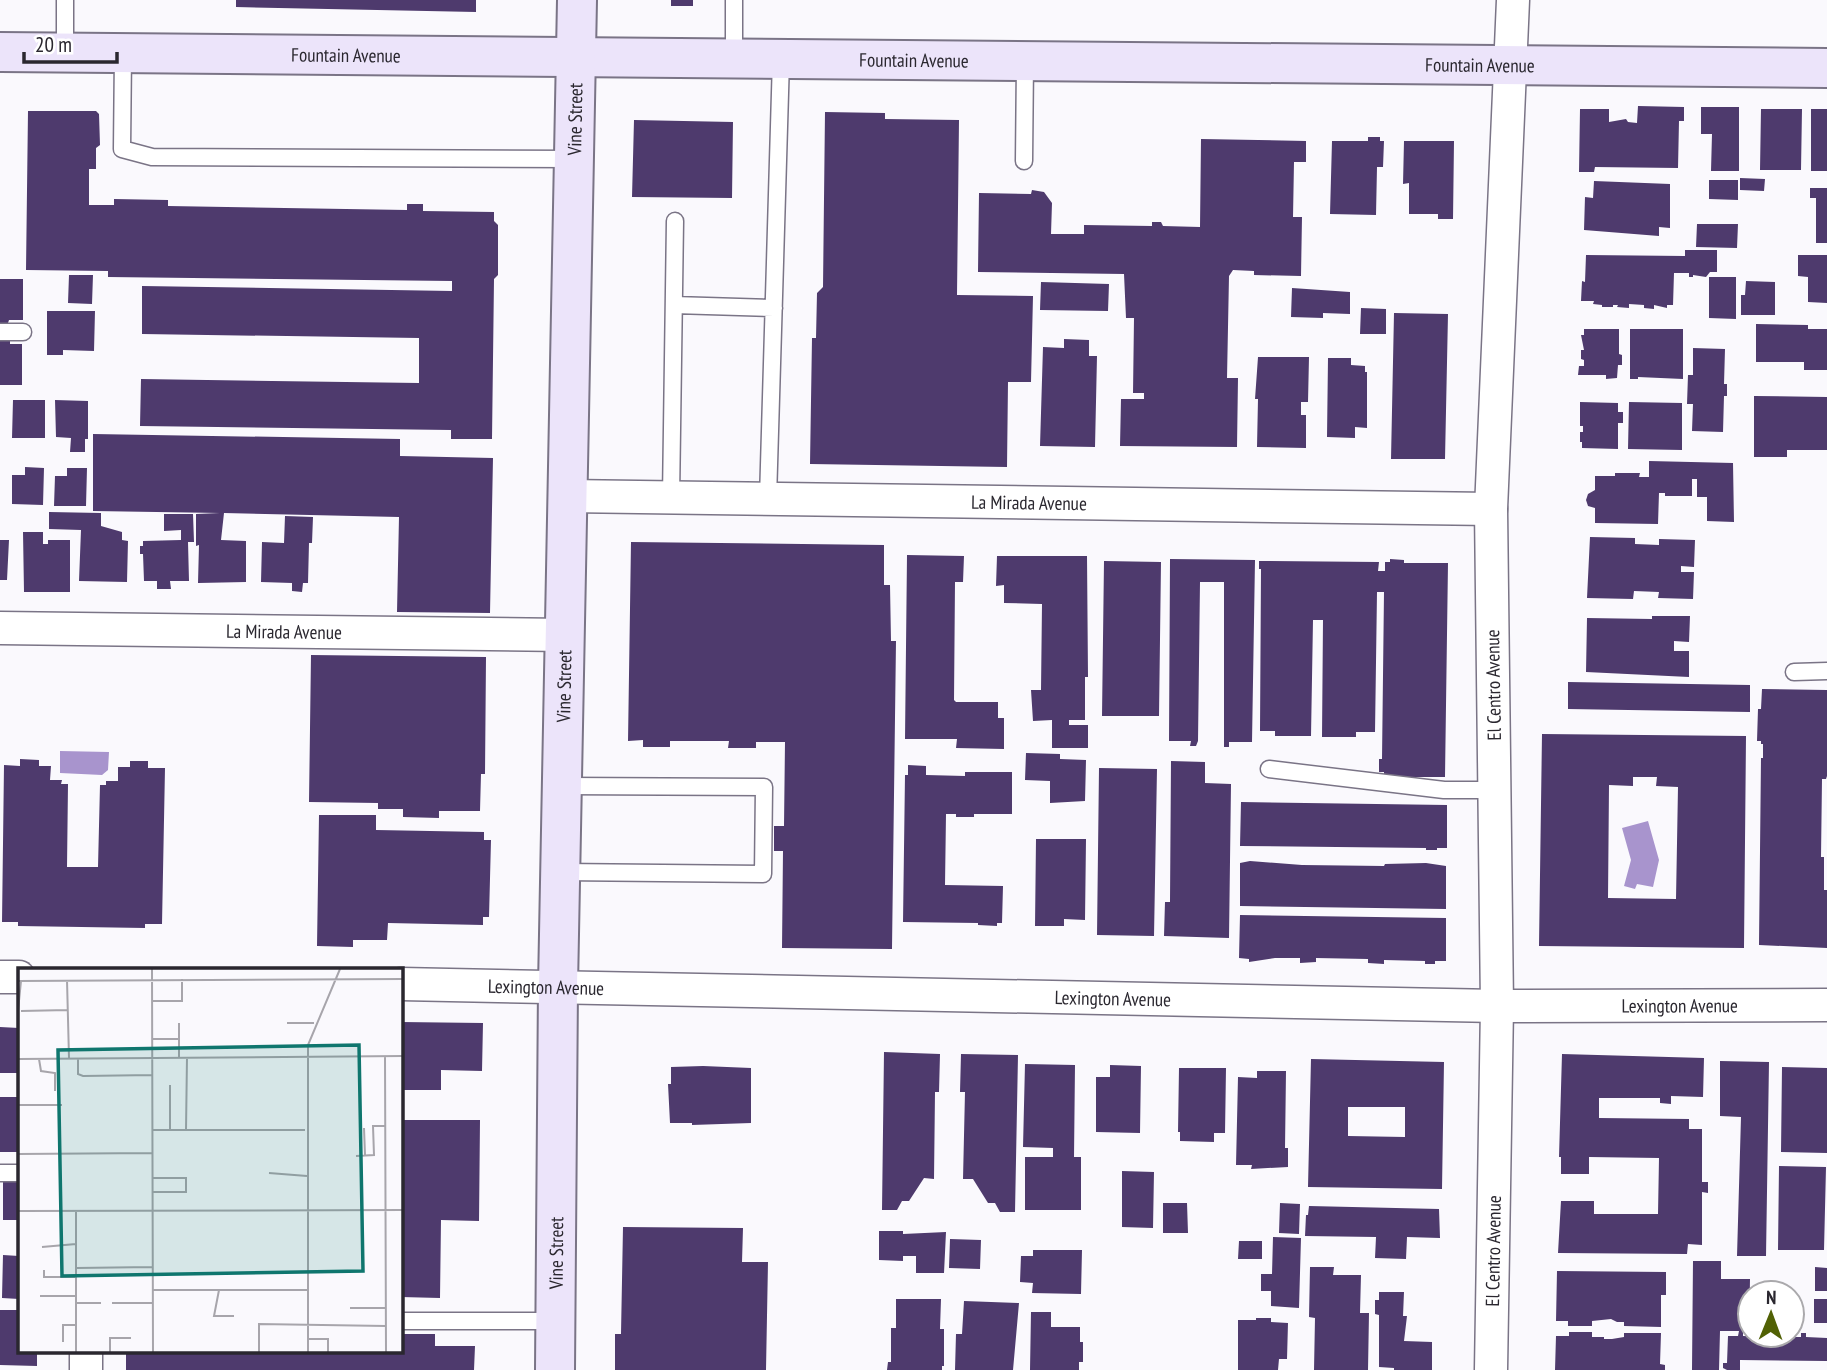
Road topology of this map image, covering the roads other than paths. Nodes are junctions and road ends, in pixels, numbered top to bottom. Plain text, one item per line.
1 (65, 0) edge
2 (577, 0) edge
3 (734, 0) edge
4 (1514, 0) edge
5 (0, 52) edge
6 (65, 52) junction
7 (123, 53) junction
8 (577, 57) junction
9 (734, 58) junction
10 (781, 59) junction
11 (1025, 61) junction
12 (1510, 65) junction
13 (1827, 68) edge
14 (574, 159) junction
15 (1024, 161) dead end
16 (675, 221) dead end
17 (674, 305) junction
18 (774, 308) junction
19 (0, 332) edge
20 (23, 332) dead end
21 (567, 496) junction
22 (671, 498) junction
23 (768, 499) junction
24 (1490, 509) junction
25 (0, 628) edge
26 (566, 635) junction
27 (1827, 671) edge
28 (1794, 672) dead end
29 (1269, 769) dead end
30 (563, 786) junction
31 (1494, 790) junction
32 (561, 872) junction
33 (0, 977) edge
34 (18, 978) edge
35 (402, 984) edge
36 (558, 986) junction
37 (1827, 1005) edge
38 (1497, 1006) junction
39 (0, 1173) edge
40 (18, 1173) edge
41 (402, 1321) edge
42 (555, 1321) junction
43 (86, 1352) edge
44 (86, 1370) edge
45 (555, 1370) edge
46 (1490, 1370) edge

1 - 6 lane
2 - 8 street, Vine Street
3 - 9 lane
4 - 12 street, El Centro Avenue
5 - 6 street, Fountain Avenue
6 - 7 street, Fountain Avenue
7 - 8 street, Fountain Avenue
7 - 14 lane
8 - 9 street, Fountain Avenue
8 - 14 street, Vine Street
9 - 10 street, Fountain Avenue
10 - 11 street, Fountain Avenue
10 - 18 lane
11 - 12 street, Fountain Avenue
11 - 15 lane
12 - 13 street, Fountain Avenue
12 - 24 street, El Centro Avenue
14 - 21 street, Vine Street
16 - 17 lane
17 - 18 lane
17 - 22 lane
18 - 23 lane
19 - 20 lane
21 - 22 street, La Mirada Avenue
21 - 26 street, Vine Street
22 - 23 street, La Mirada Avenue
23 - 24 street, La Mirada Avenue
24 - 31 street, El Centro Avenue
25 - 26 street, La Mirada Avenue
26 - 30 street, Vine Street
27 - 28 lane
29 - 31 lane
30 - 32 street, Vine Street
30 - 32 lane
31 - 38 street, El Centro Avenue
32 - 36 street, Vine Street
33 - 34 street
35 - 36 street, Lexington Avenue
36 - 38 street, Lexington Avenue
36 - 42 street, Vine Street
37 - 38 street, Lexington Avenue
38 - 46 street, El Centro Avenue
39 - 40 lane
41 - 42 lane
42 - 45 street, Vine Street
43 - 44 street

